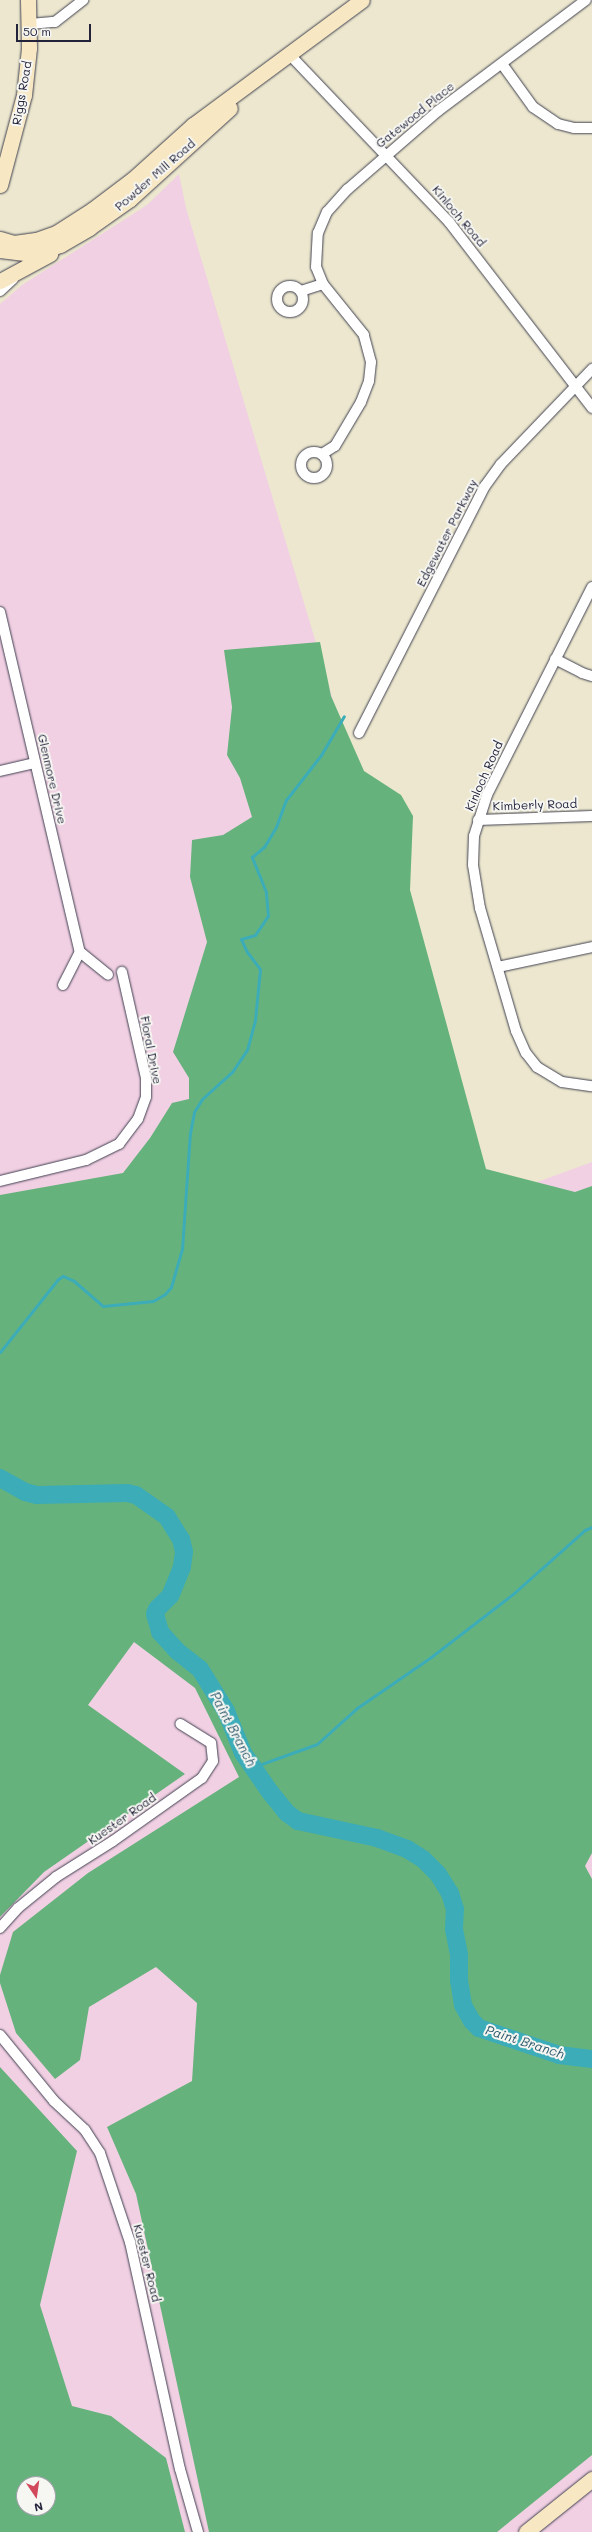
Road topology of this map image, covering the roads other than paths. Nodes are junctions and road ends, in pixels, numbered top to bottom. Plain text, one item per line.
1 (28, 0) edge
2 (84, 0) edge
3 (362, 0) edge
4 (586, 0) edge
5 (30, 24) junction
6 (290, 55) junction
7 (502, 64) junction
8 (592, 128) edge
9 (387, 155) junction
10 (0, 185) edge
11 (89, 228) junction
12 (0, 239) edge
13 (0, 250) edge
14 (37, 263) junction
15 (0, 282) edge
16 (323, 284) junction
17 (0, 291) edge
18 (301, 291) dead end
19 (592, 369) edge
20 (576, 385) junction
21 (592, 408) edge
22 (322, 454) dead end
23 (592, 587) edge
24 (0, 612) edge
25 (555, 659) junction
26 (592, 676) edge
27 (359, 734) dead end
28 (34, 763) junction
29 (0, 771) edge
30 (592, 816) edge
31 (478, 820) junction
32 (592, 947) edge
33 (80, 952) junction
34 (498, 967) junction
35 (122, 972) dead end
36 (108, 975) dead end
37 (63, 985) dead end
38 (592, 1086) edge
39 (0, 1180) edge
40 (181, 1724) dead end
41 (0, 1928) edge
42 (0, 2035) edge
43 (592, 2479) edge
44 (198, 2532) edge
45 (526, 2532) edge

1 - 5 main road, Riggs Road
2 - 5 street
3 - 6 main road, Powder Mill Road
4 - 7 street, Gatewood Place
5 - 10 main road, Riggs Road
6 - 9 street, Kinloch Road
6 - 11 main road, Powder Mill Road
6 - 12 main road, Powder Mill Road
7 - 8 street
7 - 9 street, Gatewood Place
9 - 16 street, Gatewood Place
9 - 20 street, Kinloch Road
11 - 13 main road, Powder Mill Road
11 - 14 main road
14 - 15 main road
14 - 17 street
16 - 18 street
16 - 22 street, Gatewood Place
19 - 20 street, Edgewater Parkway
20 - 21 street, Kinloch Road
20 - 27 street, Edgewater Parkway
23 - 25 street, Kinloch Road
24 - 28 street, Glenmore Drive
25 - 26 street
25 - 31 street, Kinloch Road
28 - 29 street
28 - 33 street, Glenmore Drive
30 - 31 street, Kimberly Road
31 - 34 street, Kinloch Road
32 - 34 street
33 - 36 street
33 - 37 street
34 - 38 street, Kinloch Road
35 - 39 street, Floral Drive
40 - 41 street, Kuester Road
42 - 44 street, Kuester Road
43 - 45 main road

